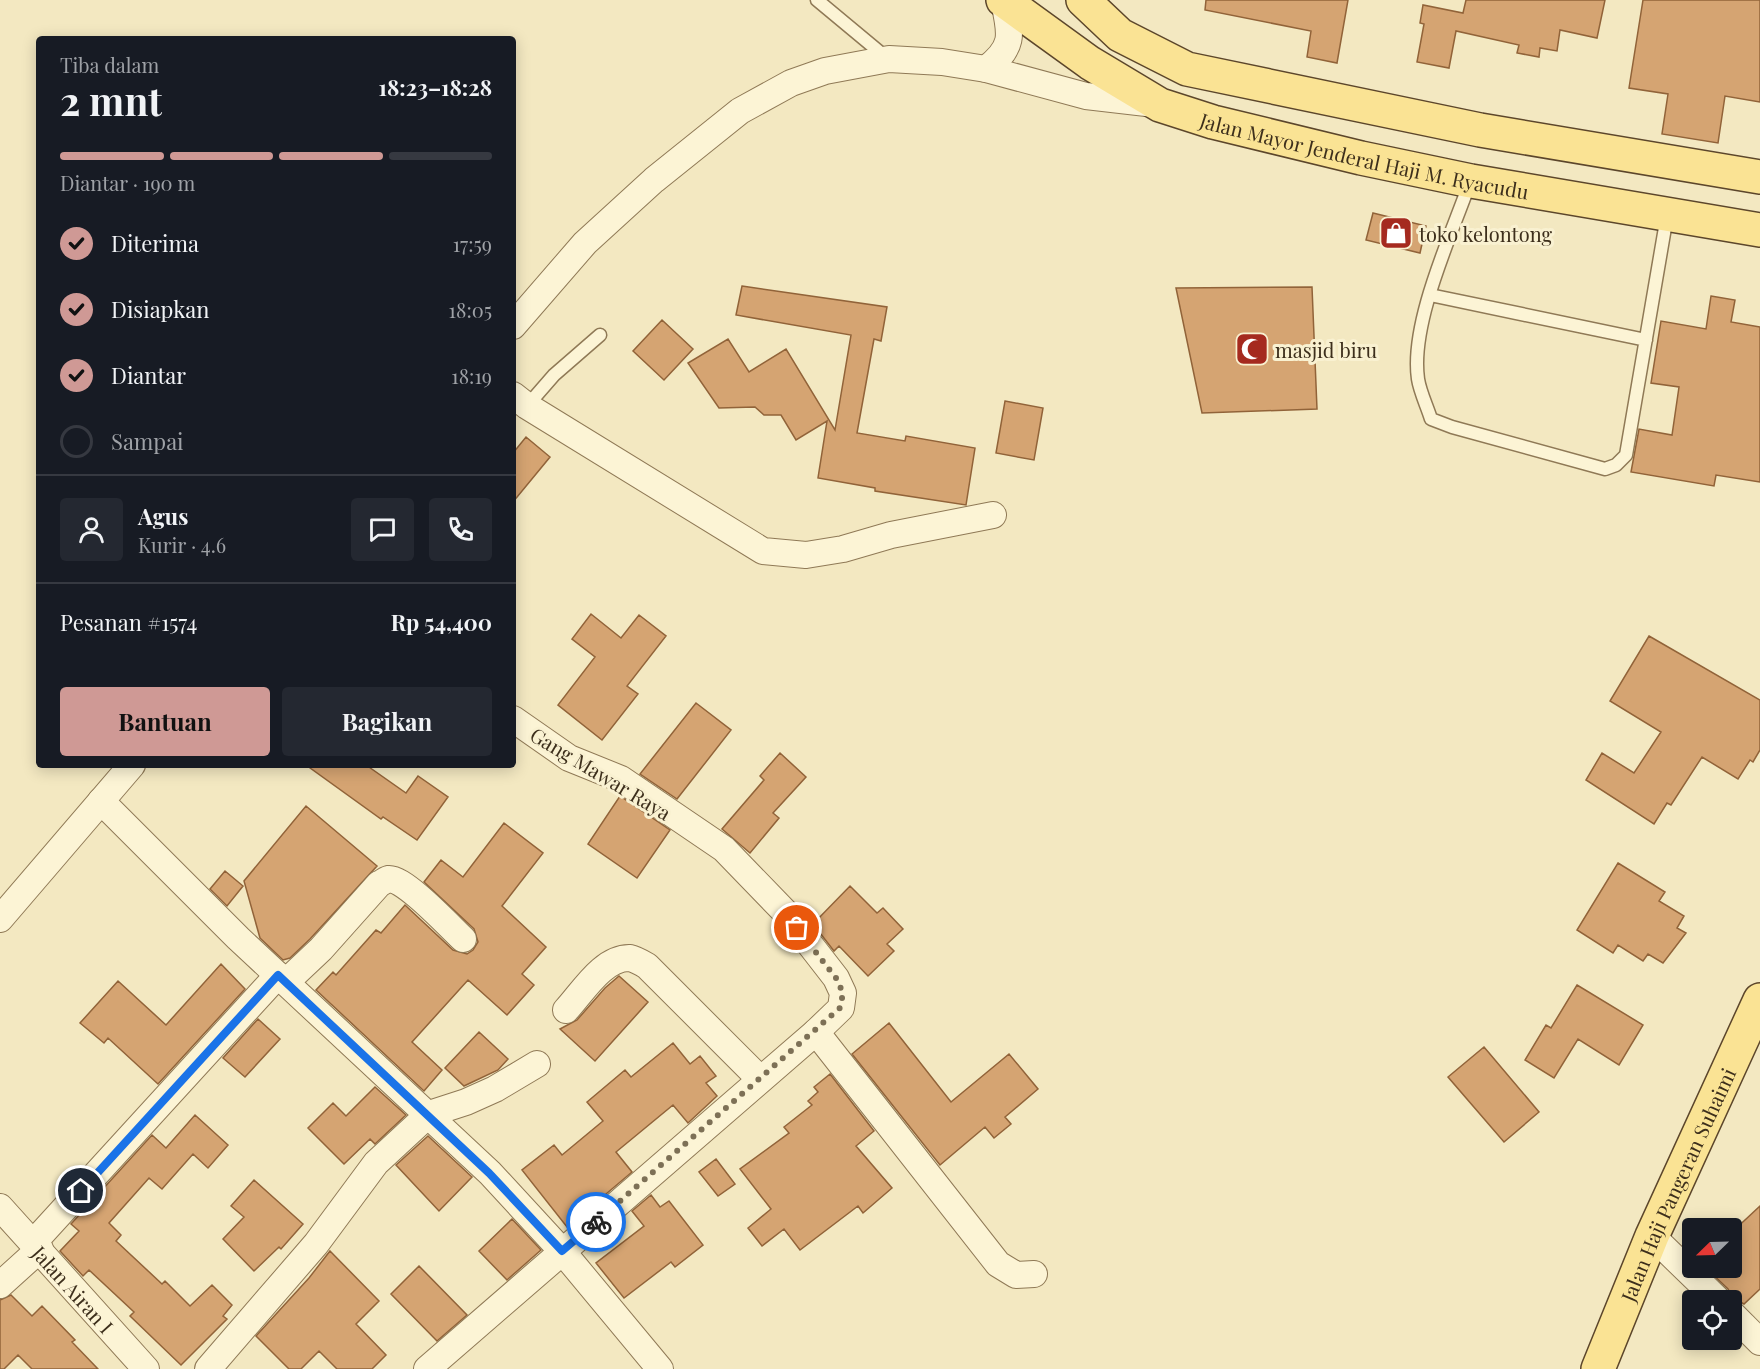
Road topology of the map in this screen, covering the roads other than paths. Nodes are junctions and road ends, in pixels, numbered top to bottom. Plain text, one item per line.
1 (817, 0) edge
2 (1083, 0) edge
3 (1004, 1) edge
4 (889, 59) junction
5 (986, 69) junction
6 (1160, 105) junction
7 (1480, 130) junction
8 (1760, 177) edge
9 (1471, 181) junction
10 (1667, 215) junction
11 (1760, 230) edge
12 (1430, 295) junction
13 (516, 323) edge
14 (600, 335) dead end
15 (1646, 340) junction
16 (520, 400) edge
17 (993, 515) dead end
18 (516, 721) edge
19 (129, 768) edge
20 (101, 801) junction
21 (0, 919) edge
22 (463, 939) dead end
23 (282, 979) junction
24 (1760, 1000) edge
25 (566, 1010) dead end
26 (816, 1032) junction
27 (537, 1064) dead end
28 (760, 1079) junction
29 (429, 1114) junction
30 (0, 1207) edge
31 (1652, 1236) junction
32 (37, 1245) junction
33 (562, 1251) junction
34 (1034, 1274) dead end
35 (0, 1285) edge
36 (1708, 1290) edge
37 (1742, 1325) edge
38 (1760, 1342) edge
39 (146, 1369) edge
40 (208, 1369) edge
41 (427, 1369) edge
42 (660, 1369) edge
43 (1598, 1369) edge

1 - 4 lane
2 - 7 main road
3 - 5 street
3 - 6 main road, Jalan Mayor Jenderal Haji M. Ryacudu
4 - 5 street
4 - 13 street
5 - 6 street
6 - 9 main road, Jalan Mayor Jenderal Haji M. Ryacudu
7 - 8 main road
7 - 9 main road
9 - 10 main road, Jalan Mayor Jenderal Haji M. Ryacudu
9 - 12 lane
10 - 11 main road, Jalan Mayor Jenderal Haji M. Ryacudu
10 - 15 lane
12 - 15 lane
12 - 15 lane
14 - 16 lane
16 - 17 street
18 - 26 street, Gang Mawar Raya
19 - 20 street
20 - 21 street
20 - 23 street
22 - 23 street
23 - 29 street
23 - 32 street
24 - 31 main road, Jalan Haji Pangeran Suhaimi
25 - 28 street
26 - 28 street, Gang Mawar Raya
26 - 34 street
27 - 29 street
28 - 33 street, Gang Mawar Raya
29 - 33 street
29 - 40 street
30 - 32 street, Jalan Airan I
31 - 36 street
31 - 43 main road, Jalan Haji Pangeran Suhaimi
32 - 35 street
32 - 39 street, Jalan Airan I
33 - 41 street, Gang Mawar Raya
33 - 42 street
37 - 38 street

